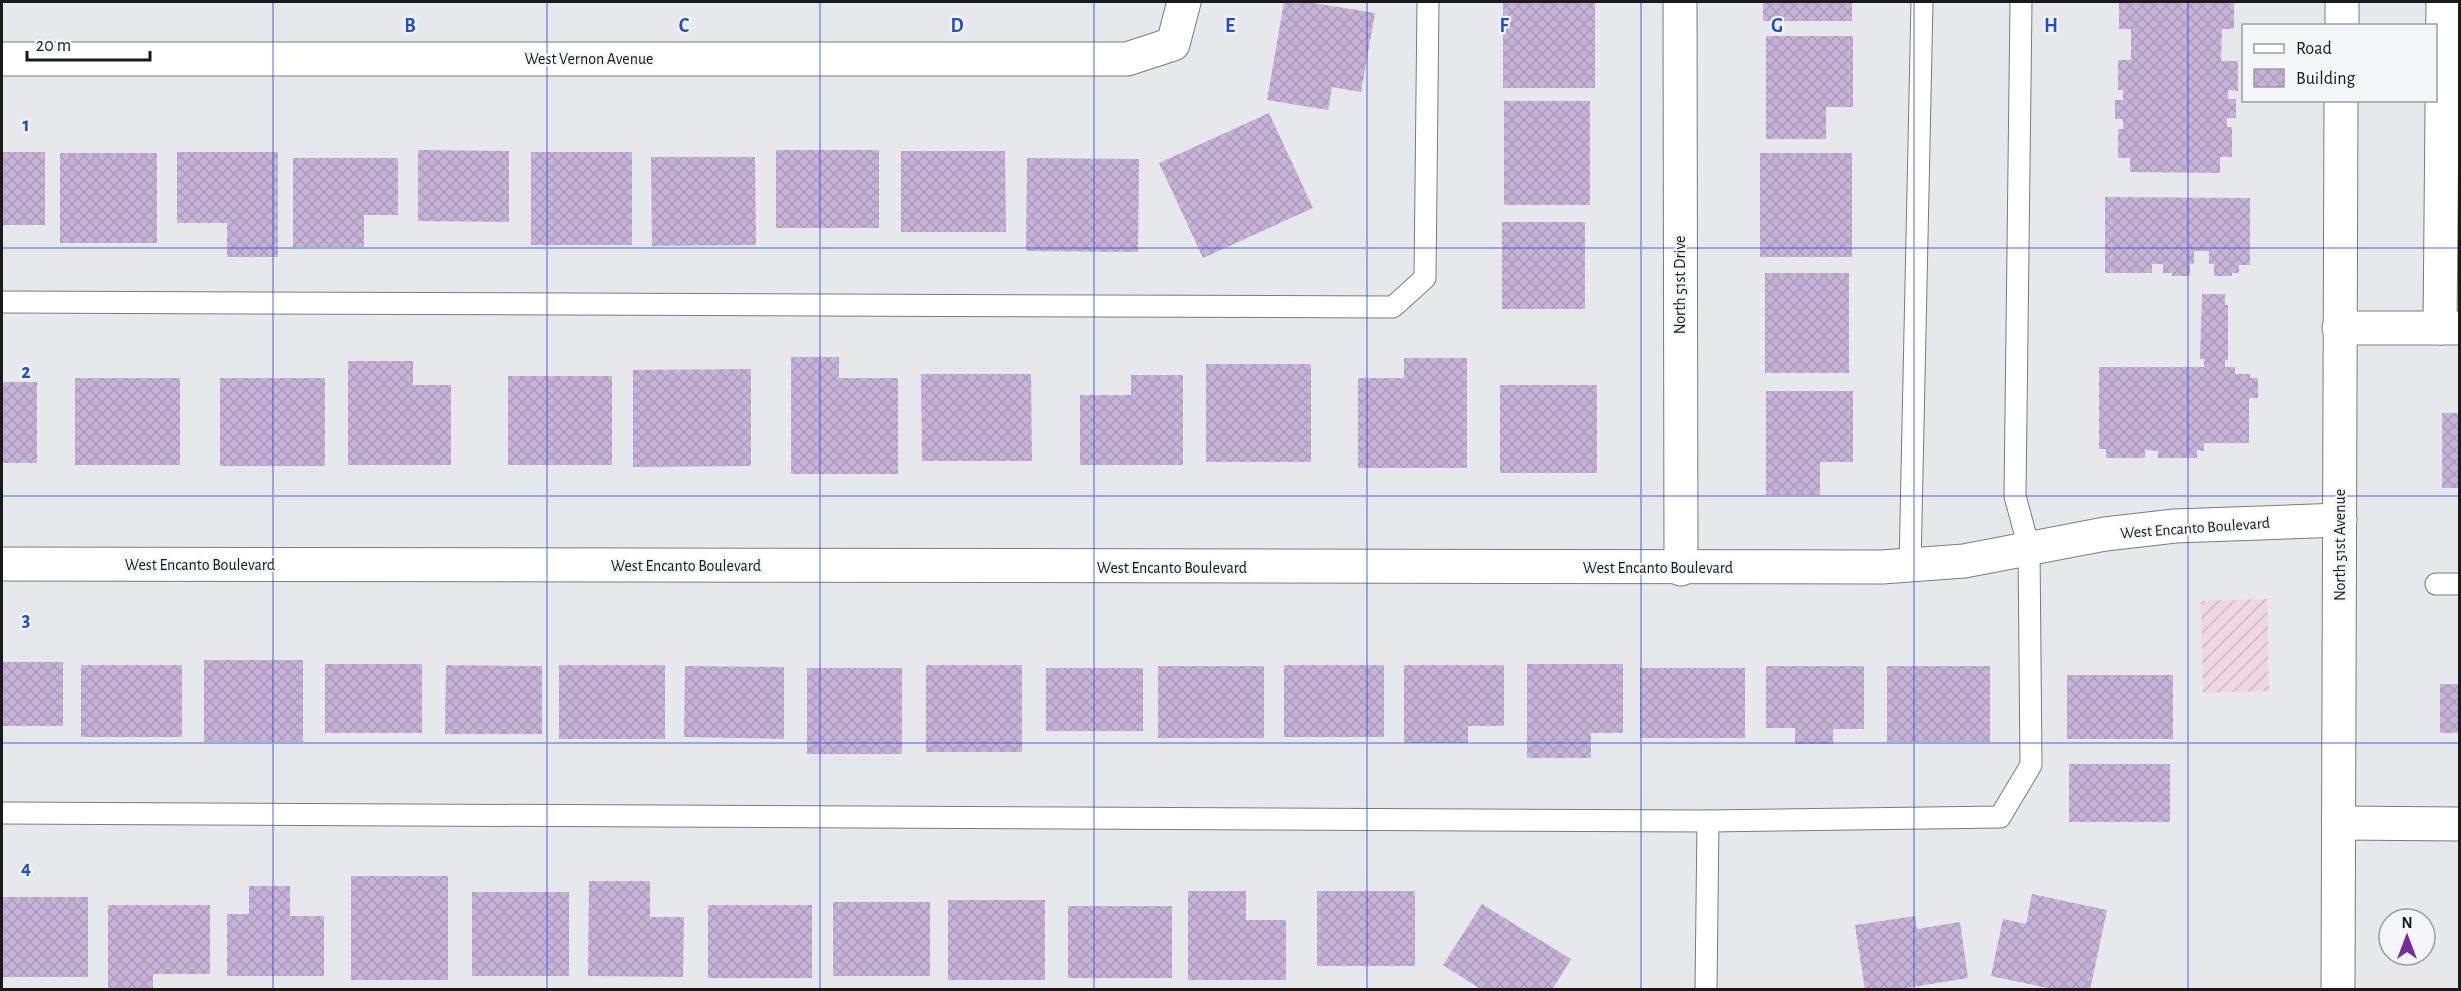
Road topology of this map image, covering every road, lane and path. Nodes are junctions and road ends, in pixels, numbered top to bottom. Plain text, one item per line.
1 (1184, 2) edge
2 (1428, 2) edge
3 (1680, 2) edge
4 (1922, 2) edge
5 (2020, 2) edge
6 (2342, 2) edge
7 (2443, 2) edge
8 (2342, 24) edge
9 (2, 59) edge
10 (2341, 102) edge
11 (2, 302) edge
12 (2338, 328) junction
13 (2450, 328) edge
14 (2340, 520) junction
15 (2029, 548) junction
16 (2, 564) edge
17 (1910, 567) junction
18 (1681, 569) junction
19 (2436, 584) dead end
20 (2460, 584) edge
21 (2, 813) edge
22 (1708, 821) junction
23 (2338, 824) junction
24 (2460, 824) edge
25 (1706, 990) edge
26 (2338, 990) edge

1 - 9 street, West Vernon Avenue
2 - 11 lane
3 - 18 street, North 51st Drive
4 - 17 lane
5 - 15 lane
6 - 8 street
7 - 13 street
10 - 12 street, North 51st Avenue
12 - 13 street
12 - 14 street, North 51st Avenue
14 - 15 street, West Encanto Boulevard
14 - 23 street, North 51st Avenue
15 - 17 street, West Encanto Boulevard
15 - 22 lane
16 - 18 street, West Encanto Boulevard
17 - 18 street, West Encanto Boulevard
19 - 20 lane
21 - 22 lane
22 - 25 lane
23 - 24 street
23 - 26 street, North 51st Avenue

